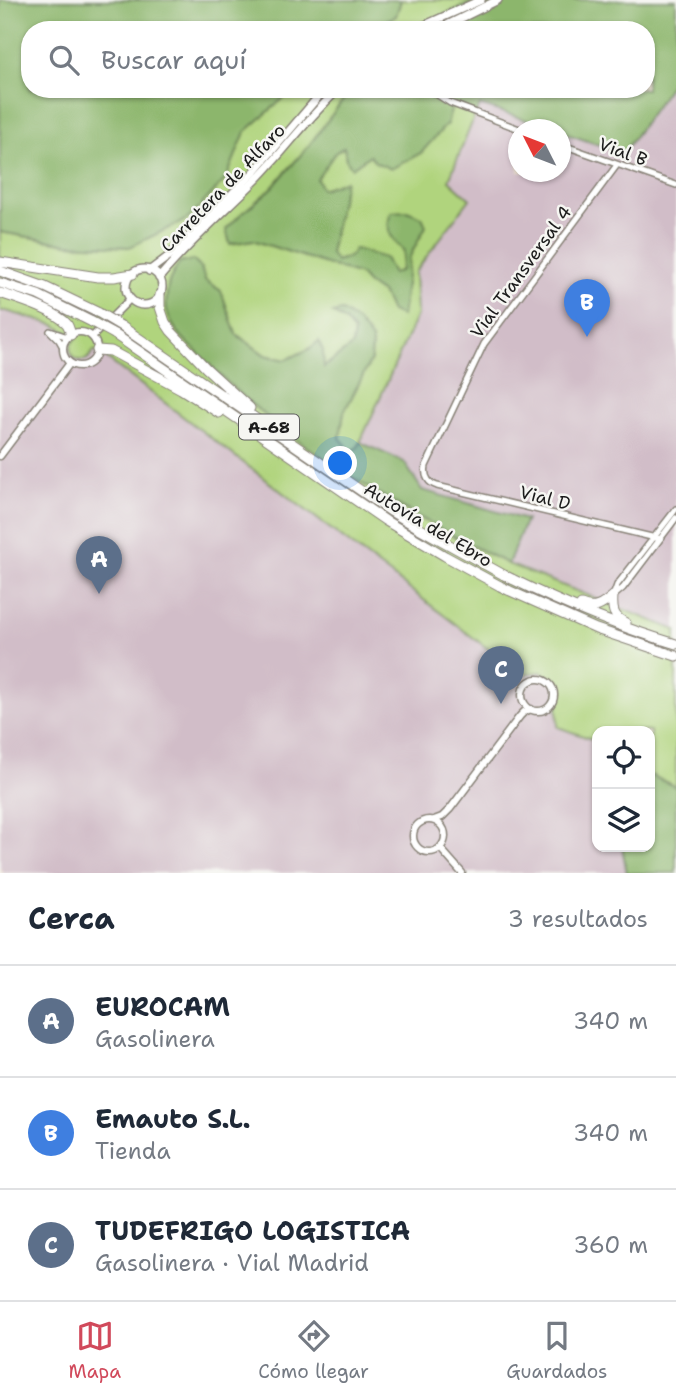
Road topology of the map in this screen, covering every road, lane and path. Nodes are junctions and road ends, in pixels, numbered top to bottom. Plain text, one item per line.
1 (481, 0) edge
2 (498, 0) edge
3 (434, 21) edge
4 (455, 21) edge
5 (317, 98) edge
6 (329, 98) edge
7 (442, 98) edge
8 (508, 125) edge
9 (571, 148) edge
10 (617, 165) junction
11 (676, 185) edge
12 (0, 262) edge
13 (0, 271) edge
14 (149, 271) junction
15 (133, 274) junction
16 (159, 278) junction
17 (0, 282) edge
18 (0, 293) edge
19 (160, 295) junction
20 (130, 299) junction
21 (70, 336) junction
22 (92, 337) junction
23 (63, 347) junction
24 (97, 350) junction
25 (70, 363) junction
26 (282, 437) junction
27 (280, 449) junction
28 (0, 456) edge
29 (427, 478) joint
30 (676, 509) edge
31 (676, 518) edge
32 (657, 538) junction
33 (508, 577) junction
34 (613, 596) junction
35 (676, 642) edge
36 (676, 656) edge
37 (523, 702) junction
38 (531, 709) junction
39 (520, 716) junction
40 (450, 809) junction
41 (434, 820) junction
42 (444, 830) junction
43 (440, 848) junction
44 (463, 873) edge

1 - 3 main road
2 - 4 main road
5 - 14 main road, Carretera de Alfaro
6 - 16 main road, Carretera de Alfaro
7 - 8 street
9 - 10 street, Vial B
10 - 11 street, Vial B
10 - 29 street, Vial Transversal 4
12 - 15 highway
13 - 26 highway, Autovía del Ebro / A-68, bridge
14 - 15 main road
14 - 16 main road
15 - 20 main road
16 - 19 main road
17 - 27 highway, Autovía del Ebro / A-68, bridge
18 - 21 highway
19 - 20 main road
19 - 26 highway
20 - 22 street
21 - 22 street
21 - 23 street
21 - 23 street
22 - 24 street
23 - 25 street
24 - 25 street
24 - 27 highway
25 - 28 street
26 - 33 highway, Autovía del Ebro / A-68
27 - 36 highway, Autovía del Ebro / A-68
29 - 32 street, Vial D
30 - 32 street
31 - 32 street
32 - 34 street
33 - 34 highway
33 - 35 highway, Autovía del Ebro / A-68
34 - 35 highway
37 - 38 street
37 - 38 street
37 - 39 street
38 - 39 street
39 - 40 street
40 - 41 street
40 - 42 street
41 - 42 street
41 - 43 street
42 - 43 street
43 - 44 street

